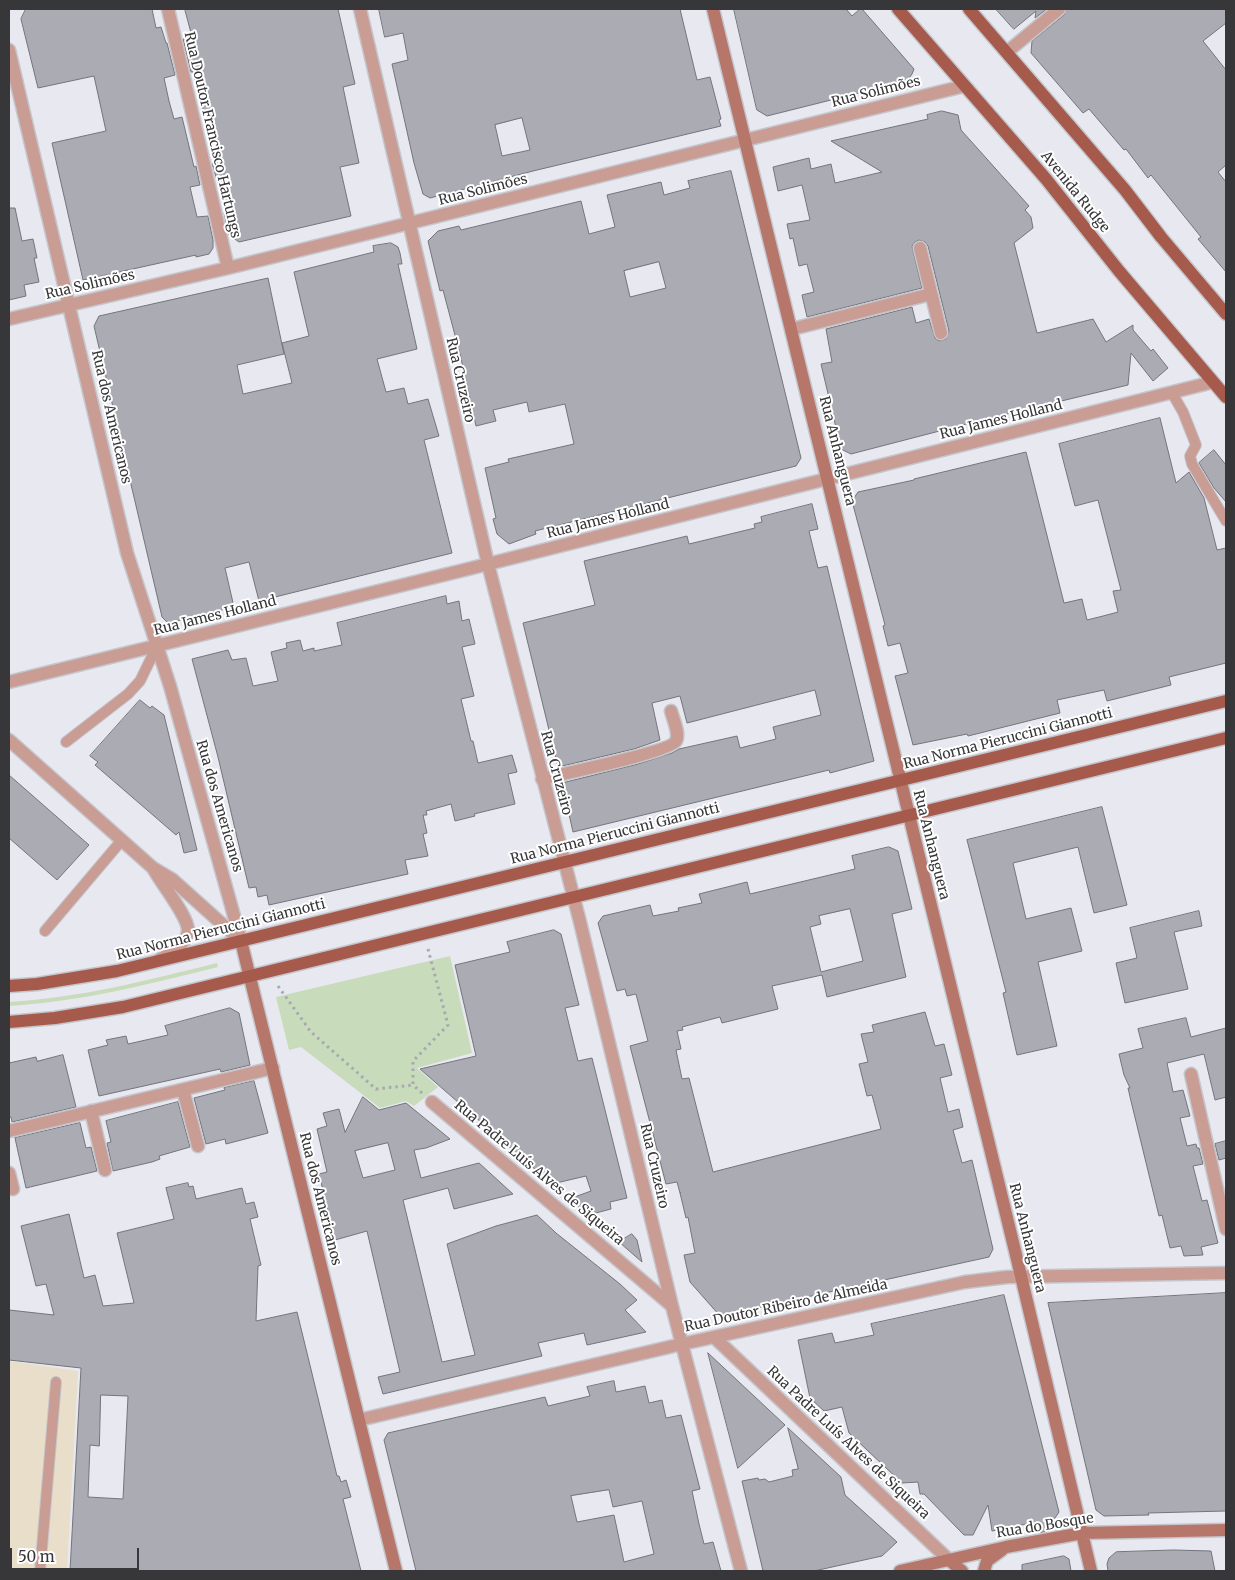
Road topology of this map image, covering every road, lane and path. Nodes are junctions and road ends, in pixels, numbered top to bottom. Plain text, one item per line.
1 (168, 9) edge
2 (360, 9) edge
3 (713, 9) edge
4 (898, 9) edge
5 (969, 9) edge
6 (1059, 9) edge
7 (9, 50) edge
8 (1007, 52) junction
9 (964, 86) junction
10 (745, 140) junction
11 (408, 224) junction
12 (920, 248) dead end
13 (228, 268) junction
14 (931, 294) junction
15 (69, 305) junction
16 (1226, 314) edge
17 (9, 319) edge
18 (792, 329) junction
19 (941, 333) dead end
20 (1214, 382) junction
21 (1172, 393) junction
22 (1226, 397) edge
23 (828, 479) junction
24 (1226, 521) edge
25 (488, 564) junction
26 (157, 646) junction
27 (9, 682) edge
28 (1226, 701) edge
29 (672, 711) dead end
30 (1226, 738) edge
31 (9, 740) edge
32 (66, 742) dead end
33 (542, 779) junction
34 (900, 781) junction
35 (908, 816) junction
36 (122, 840) junction
37 (564, 862) junction
38 (153, 868) junction
39 (573, 897) junction
40 (45, 931) dead end
41 (241, 941) junction
42 (428, 949) dead end
43 (154, 962) junction
44 (249, 976) junction
45 (9, 986) edge
46 (278, 986) dead end
47 (9, 1022) edge
48 (273, 1068) junction
49 (1191, 1074) dead end
50 (413, 1085) junction
51 (183, 1090) junction
52 (432, 1102) joint
53 (91, 1111) junction
54 (9, 1131) edge
55 (198, 1146) dead end
56 (105, 1170) dead end
57 (9, 1173) edge
58 (13, 1190) dead end
59 (1226, 1229) edge
60 (1226, 1272) edge
61 (1022, 1278) junction
62 (672, 1306) junction
63 (714, 1337) junction
64 (682, 1344) junction
65 (56, 1382) dead end
66 (359, 1420) junction
67 (1226, 1530) edge
68 (1082, 1533) junction
69 (1006, 1547) junction
70 (949, 1560) junction
71 (40, 1571) edge
72 (396, 1571) edge
73 (740, 1571) edge
74 (900, 1571) edge
75 (962, 1571) edge
76 (984, 1571) edge
77 (1091, 1571) edge

1 - 13 street, Rua Doutor Francisco Hartungs
2 - 11 street, Rua Cruzeiro
3 - 10 street, Rua Anhanguera
4 - 9 main road, Avenida Rudge
5 - 8 main road
6 - 8 street
7 - 15 street, Rua dos Americanos
8 - 16 main road
9 - 10 street, Rua Solimões
9 - 20 main road, Avenida Rudge
10 - 11 street, Rua Solimões
10 - 18 street, Rua Anhanguera
11 - 13 street, Rua Solimões
11 - 25 street, Rua Cruzeiro
12 - 14 street
13 - 15 street, Rua Solimões
14 - 18 street
14 - 19 street
15 - 17 street, Rua Solimões
15 - 26 street, Rua dos Americanos
18 - 23 street, Rua Anhanguera
20 - 21 street, Rua James Holland
20 - 22 main road, Avenida Rudge
21 - 23 street, Rua James Holland
21 - 24 lane
23 - 25 street, Rua James Holland
23 - 34 street, Rua Anhanguera
25 - 26 street, Rua James Holland
25 - 33 street, Rua Cruzeiro
26 - 27 street, Rua James Holland
26 - 32 lane
26 - 41 street, Rua dos Americanos
28 - 34 main road, Rua Norma Pieruccini Giannotti
29 - 33 street
30 - 35 main road
31 - 36 street
33 - 37 street, Rua Cruzeiro
34 - 35 street, Rua Anhanguera
34 - 37 main road, Rua Norma Pieruccini Giannotti
35 - 39 main road
35 - 61 street, Rua Anhanguera
36 - 38 street
36 - 40 lane
37 - 39 street, Rua Cruzeiro
37 - 41 main road, Rua Norma Pieruccini Giannotti
38 - 41 street
38 - 43 street
39 - 44 main road
39 - 62 street, Rua Cruzeiro
41 - 43 main road, Rua Norma Pieruccini Giannotti
41 - 44 street, Rua dos Americanos
42 - 50 path
43 - 45 main road, Rua Norma Pieruccini Giannotti
44 - 47 main road
44 - 48 street, Rua dos Americanos
46 - 50 path
48 - 51 street
48 - 66 street, Rua dos Americanos
49 - 59 street
50 - 52 path
51 - 53 street
51 - 55 street
52 - 62 street, Rua Padre Luís Alves de Siqueira
53 - 54 street
53 - 56 street
57 - 58 street
60 - 61 street, Rua Doutor Ribeiro de Almeida
61 - 63 street, Rua Doutor Ribeiro de Almeida
61 - 68 street, Rua Anhanguera
62 - 64 street, Rua Cruzeiro
63 - 64 street, Rua Doutor Ribeiro de Almeida
63 - 70 street, Rua Padre Luís Alves de Siqueira
64 - 66 street, Rua Doutor Ribeiro de Almeida
64 - 73 street, Rua Cruzeiro
65 - 71 lane
66 - 72 street, Rua dos Americanos
67 - 68 street, Rua do Bosque
68 - 69 street, Rua do Bosque
68 - 77 street, Rua Anhanguera
69 - 70 street, Rua do Bosque
69 - 76 street
70 - 74 street, Rua do Bosque
70 - 75 street, Rua Padre Luís Alves de Siqueira

